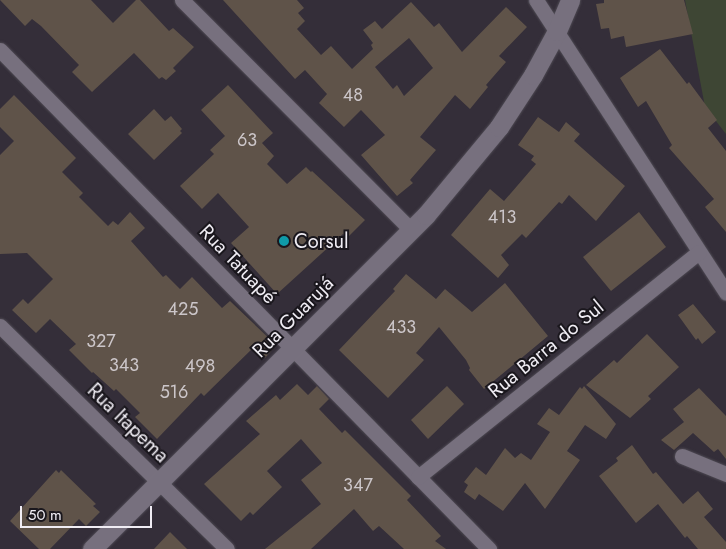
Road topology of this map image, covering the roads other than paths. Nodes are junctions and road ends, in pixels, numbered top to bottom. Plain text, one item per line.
1 (182, 0) edge
2 (536, 0) edge
3 (570, 0) edge
4 (557, 31) junction
5 (0, 50) edge
6 (411, 230) junction
7 (699, 252) junction
8 (726, 293) edge
9 (0, 326) edge
10 (293, 349) junction
11 (682, 456) dead end
12 (726, 474) edge
13 (418, 477) junction
14 (159, 482) junction
15 (92, 549) edge
16 (227, 549) edge
17 (489, 549) edge

1 - 6 street
2 - 4 street
3 - 4 street, Rua Guarujá
4 - 6 street, Rua Guarujá
4 - 7 street
5 - 10 street, Rua Tatuapé
6 - 10 street, Rua Guarujá
7 - 8 street
7 - 13 street, Rua Barra do Sul
9 - 14 street, Rua Itapema
10 - 13 street, Rua Tatuapé
10 - 14 street, Rua Guarujá
11 - 12 street
13 - 17 street, Rua Tatuapé
14 - 15 street, Rua Guarujá
14 - 16 street, Rua Itapema

